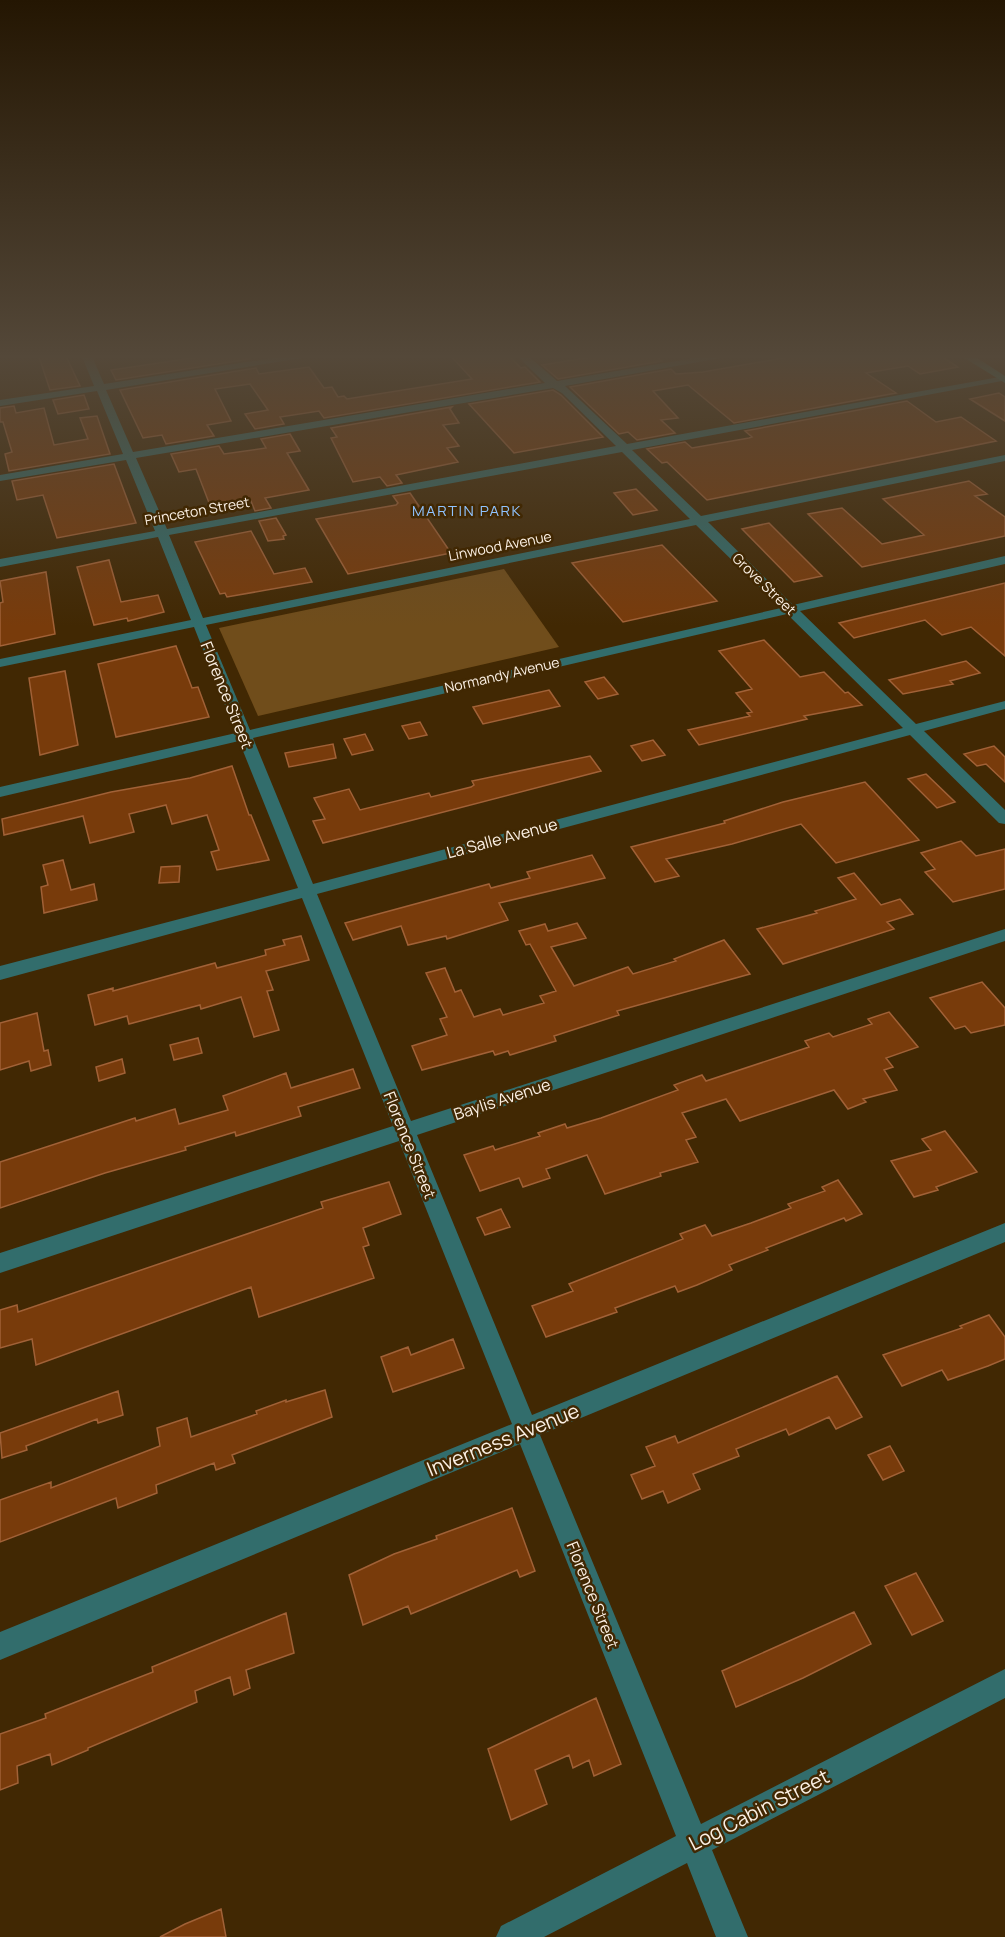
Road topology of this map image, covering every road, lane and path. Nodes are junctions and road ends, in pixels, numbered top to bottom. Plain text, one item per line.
1 (123, 444) edge
2 (198, 444) edge
3 (622, 444) edge
4 (646, 444) edge
5 (626, 448) junction
6 (128, 456) junction
7 (1005, 458) edge
8 (0, 478) edge
9 (699, 521) junction
10 (162, 532) junction
11 (1005, 560) edge
12 (0, 563) edge
13 (790, 609) junction
14 (197, 621) junction
15 (0, 663) edge
16 (1005, 705) edge
17 (913, 729) junction
18 (244, 735) junction
19 (0, 792) edge
20 (1005, 819) edge
21 (307, 890) junction
22 (1005, 935) edge
23 (0, 973) edge
24 (404, 1131) junction
25 (1005, 1233) edge
26 (0, 1263) edge
27 (526, 1430) junction
28 (0, 1646) edge
29 (1005, 1683) edge
30 (693, 1844) junction
31 (513, 1937) edge
32 (732, 1937) edge

1 - 6 street, Florence Street
2 - 6 street
3 - 5 street, Grove Street
4 - 5 street, Princeton Street
5 - 9 street, Grove Street
5 - 10 street, Princeton Street
6 - 8 street
6 - 10 street, Florence Street
7 - 9 street, Linwood Avenue
9 - 13 street, Grove Street
9 - 14 street, Linwood Avenue
10 - 12 street, Princeton Street
10 - 14 street, Florence Street
11 - 13 street, Normandy Avenue
13 - 17 street, Grove Street
13 - 18 street, Normandy Avenue
14 - 15 street, Linwood Avenue
14 - 18 street, Florence Street
16 - 17 street, La Salle Avenue
17 - 20 street, Grove Street
17 - 21 street, La Salle Avenue
18 - 19 street, Normandy Avenue
18 - 21 street, Florence Street
21 - 23 street, La Salle Avenue
21 - 24 street, Florence Street
22 - 24 street, Baylis Avenue
24 - 26 street, Baylis Avenue
24 - 27 street, Florence Street
25 - 27 street, Inverness Avenue
27 - 28 street, Inverness Avenue
27 - 30 street, Florence Street
29 - 30 street, Log Cabin Street
30 - 31 street, Log Cabin Street
30 - 32 street, Florence Street

